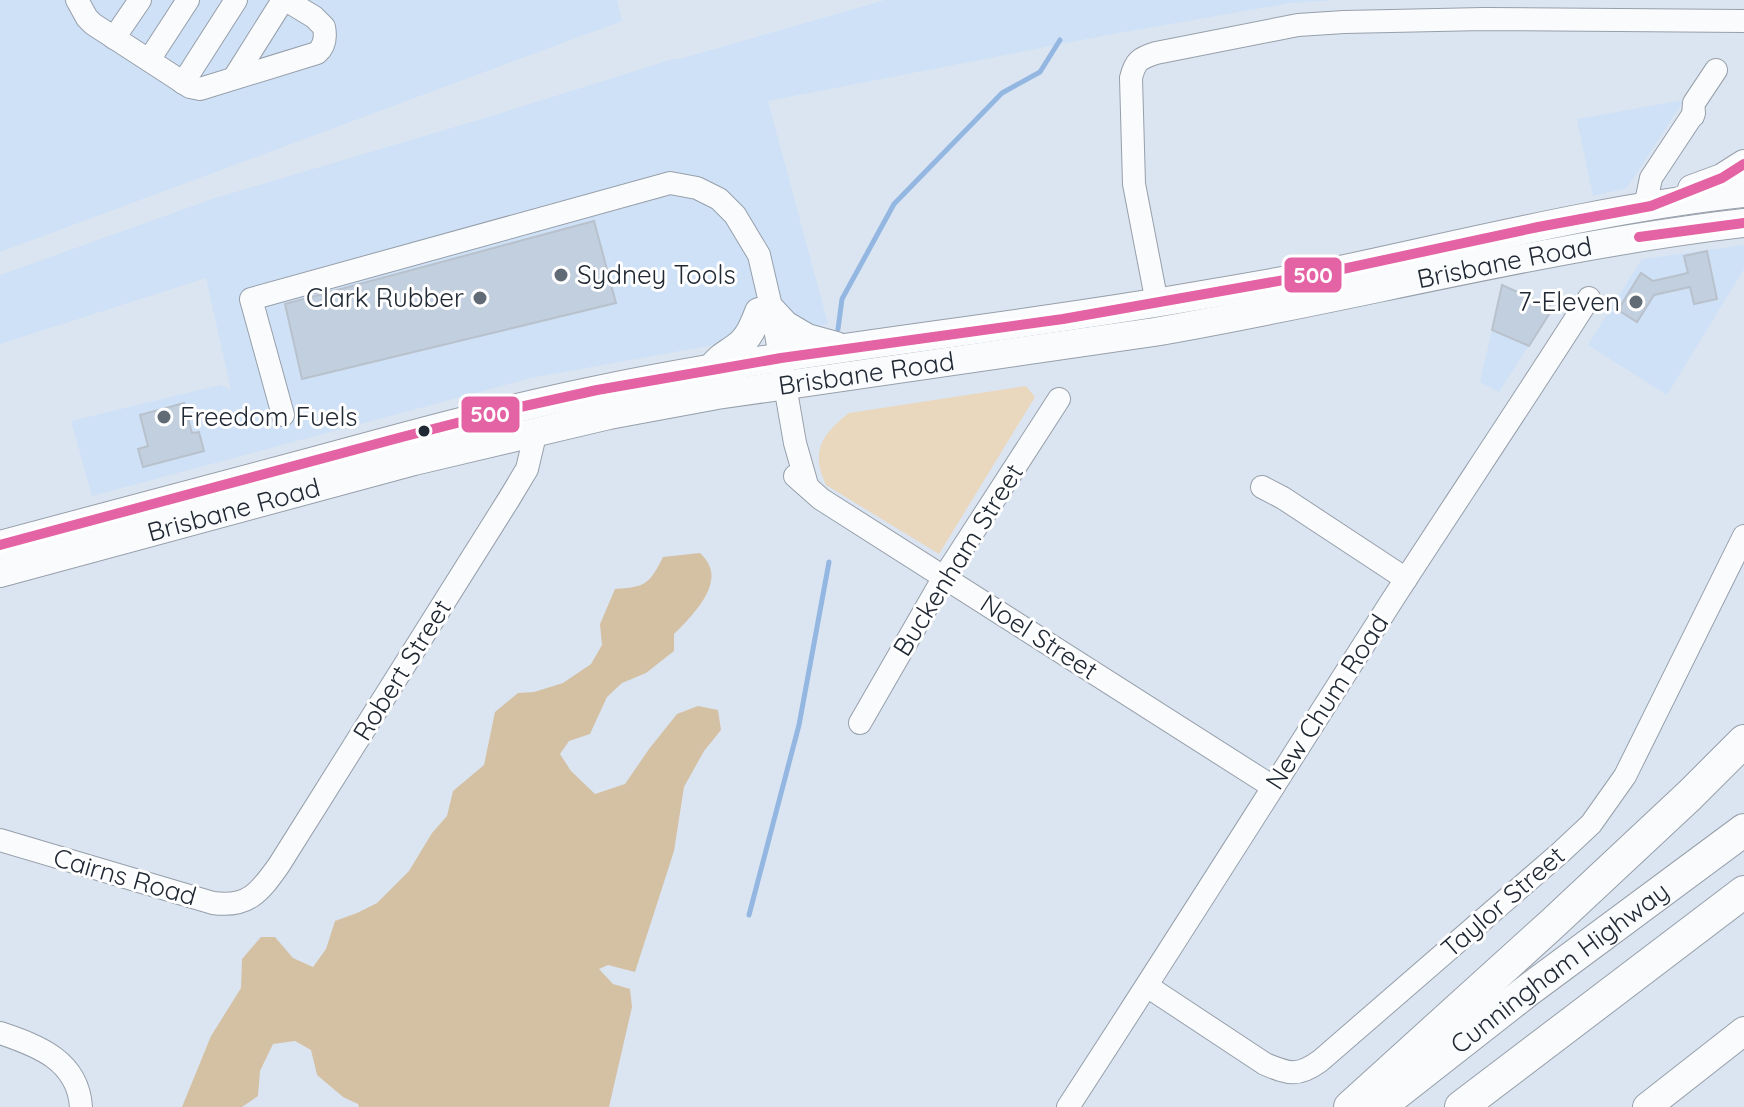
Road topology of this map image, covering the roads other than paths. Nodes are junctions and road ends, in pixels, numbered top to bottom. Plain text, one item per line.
1 (140, 0) edge
2 (188, 0) edge
3 (236, 0) edge
4 (285, 0) edge
5 (84, 4) edge
6 (1744, 21) edge
7 (114, 38) junction
8 (149, 60) junction
9 (1716, 70) dead end
10 (234, 78) junction
11 (183, 83) junction
12 (1744, 164) edge
13 (1744, 193) edge
14 (1648, 206) junction
15 (1744, 223) edge
16 (1589, 298) dead end
17 (1157, 303) junction
18 (766, 311) junction
19 (844, 349) junction
20 (711, 370) junction
21 (777, 372) junction
22 (1059, 399) dead end
23 (283, 415) dead end
24 (536, 431) junction
25 (1262, 487) dead end
26 (1744, 536) edge
27 (0, 545) edge
28 (0, 573) edge
29 (944, 577) junction
30 (1406, 579) junction
31 (860, 723) dead end
32 (1744, 741) edge
33 (1273, 787) junction
34 (1744, 830) edge
35 (0, 840) edge
36 (1744, 892) edge
37 (250, 898) joint
38 (1147, 986) junction
39 (1744, 1031) edge
40 (0, 1033) edge
41 (81, 1107) edge
42 (1068, 1107) edge
43 (1350, 1107) edge
44 (1379, 1107) edge
45 (1461, 1107) edge
46 (1647, 1107) edge

1 - 7 street
2 - 8 street
3 - 11 street
4 - 10 street
4 - 10 street
5 - 7 street
6 - 17 street
7 - 8 street
8 - 11 street
9 - 14 street
10 - 11 street
12 - 14 main road
13 - 14 main road, Brisbane Road
14 - 17 main road, Brisbane Road
15 - 21 main road, Brisbane Road
16 - 30 street, New Chum Road
17 - 19 main road, Brisbane Road
18 - 19 main road
18 - 20 main road
18 - 21 street, Noel Street
18 - 23 street, Noel Street
19 - 21 main road, Brisbane Road
20 - 21 main road, Brisbane Road
20 - 27 main road, Brisbane Road
21 - 24 main road, Brisbane Road
21 - 29 street, Noel Street
22 - 29 street, Buckenham Street
24 - 28 main road, Brisbane Road
24 - 37 street, Robert Street
25 - 30 street
26 - 38 street, Taylor Street
29 - 31 street, Buckenham Street
29 - 33 street, Noel Street
30 - 33 street, New Chum Road
32 - 43 highway
33 - 38 street, New Chum Road
34 - 44 highway, Cunningham Highway
35 - 37 street, Cairns Road
36 - 45 highway, Cunningham Highway
38 - 42 street, New Chum Road
39 - 46 main road
40 - 41 street

